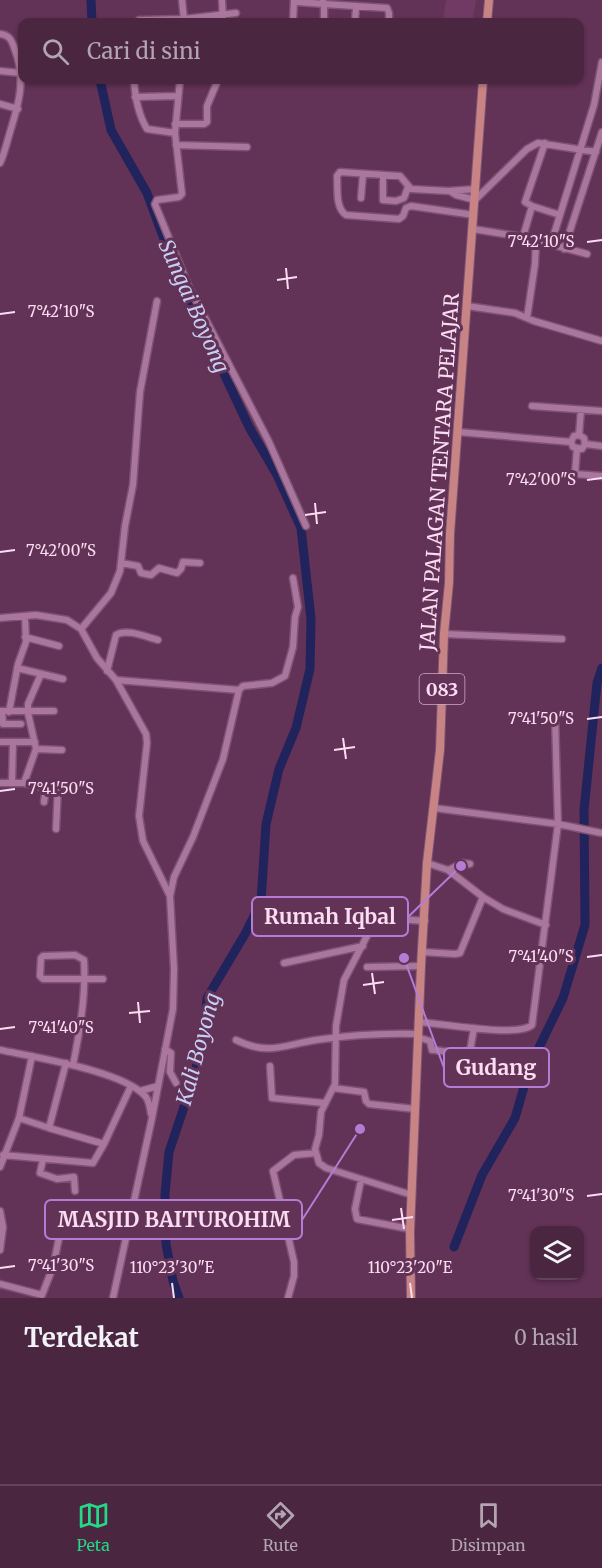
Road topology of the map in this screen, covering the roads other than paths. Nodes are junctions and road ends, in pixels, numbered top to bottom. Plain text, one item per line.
1 (182, 0) edge
2 (222, 0) edge
3 (489, 0) edge
4 (296, 1) edge
5 (310, 2) edge
6 (324, 2) edge
7 (357, 6) junction
8 (236, 14) dead end
9 (184, 18) edge
10 (223, 18) edge
11 (226, 18) edge
12 (294, 18) edge
13 (324, 18) edge
14 (356, 18) edge
15 (388, 18) edge
16 (487, 18) edge
17 (0, 34) edge
18 (18, 57) edge
19 (602, 62) edge
20 (0, 71) edge
21 (18, 74) edge
22 (20, 84) edge
23 (134, 84) edge
24 (180, 84) edge
25 (216, 84) edge
26 (483, 84) edge
27 (178, 96) junction
28 (135, 97) junction
29 (0, 104) edge
30 (18, 109) junction
31 (176, 124) junction
32 (602, 132) edge
33 (175, 133) junction
34 (545, 143) junction
35 (176, 145) junction
36 (247, 147) dead end
37 (580, 148) junction
38 (596, 152) junction
39 (0, 165) edge
40 (363, 174) junction
41 (383, 175) junction
42 (408, 186) junction
43 (475, 189) junction
44 (449, 191) junction
45 (362, 198) dead end
46 (475, 200) junction
47 (532, 206) junction
48 (474, 215) junction
49 (560, 215) junction
50 (473, 229) junction
51 (523, 237) junction
52 (536, 241) junction
53 (550, 244) junction
54 (564, 249) junction
55 (587, 254) dead end
56 (157, 301) dead end
57 (467, 306) junction
58 (527, 318) junction
59 (602, 341) edge
60 (532, 406) dead end
61 (581, 410) junction
62 (602, 411) edge
63 (458, 432) junction
64 (579, 435) junction
65 (571, 442) junction
66 (585, 444) junction
67 (602, 446) edge
68 (577, 448) junction
69 (602, 476) edge
70 (306, 526) dead end
71 (200, 562) dead end
72 (121, 563) junction
73 (293, 578) dead end
74 (25, 616) junction
75 (0, 618) edge
76 (81, 629) junction
77 (444, 634) junction
78 (26, 637) junction
79 (562, 639) dead end
80 (158, 640) dead end
81 (59, 646) dead end
82 (17, 668) junction
83 (107, 671) junction
84 (41, 674) junction
85 (63, 679) dead end
86 (116, 680) junction
87 (239, 690) junction
88 (4, 711) edge
89 (54, 711) dead end
90 (28, 712) junction
91 (555, 716) dead end
92 (21, 724) dead end
93 (0, 742) edge
94 (13, 742) junction
95 (35, 745) junction
96 (62, 750) dead end
97 (0, 783) edge
98 (12, 783) junction
99 (24, 783) junction
100 (46, 788) junction
101 (44, 802) dead end
102 (434, 808) junction
103 (558, 824) junction
104 (56, 829) dead end
105 (602, 833) edge
106 (428, 863) junction
107 (470, 864) dead end
108 (449, 870) junction
109 (170, 896) junction
110 (483, 897) junction
111 (425, 921) junction
112 (546, 925) junction
113 (363, 946) junction
114 (423, 952) junction
115 (284, 963) dead end
116 (421, 966) junction
117 (367, 967) dead end
118 (85, 979) junction
119 (103, 979) dead end
120 (418, 1022) junction
121 (474, 1028) junction
122 (417, 1035) junction
123 (335, 1038) junction
124 (236, 1041) dead end
125 (165, 1049) junction
126 (0, 1050) edge
127 (32, 1056) junction
128 (70, 1064) junction
129 (270, 1066) dead end
130 (176, 1083) dead end
131 (131, 1086) junction
132 (158, 1086) junction
133 (333, 1088) junction
134 (140, 1091) junction
135 (324, 1103) junction
136 (415, 1109) junction
137 (19, 1118) junction
138 (152, 1118) junction
139 (49, 1128) junction
140 (104, 1144) junction
141 (3, 1146) edge
142 (316, 1154) junction
143 (3, 1155) junction
144 (43, 1159) junction
145 (0, 1167) edge
146 (361, 1180) junction
147 (75, 1191) dead end
148 (412, 1196) junction
149 (0, 1211) edge
150 (410, 1229) junction
151 (60, 1233) dead end
152 (0, 1250) edge
153 (0, 1284) edge
154 (32, 1295) edge
155 (42, 1295) junction
156 (51, 1298) edge
157 (113, 1298) edge
158 (288, 1298) edge
159 (411, 1298) edge

1 - 9 street
2 - 10 street
3 - 16 main road
4 - 5 street
4 - 12 street
5 - 6 street
6 - 7 street
6 - 13 street
7 - 14 street
7 - 15 street
8 - 11 street
17 - 18 street
19 - 37 street
20 - 21 street
22 - 30 street
23 - 28 street
24 - 27 street
25 - 31 street
26 - 43 main road, JALAN PALAGAN TENTARA PELAJAR / 083
27 - 28 street
27 - 31 street
28 - 33 street
29 - 30 street
30 - 39 street
31 - 33 street
32 - 38 street
33 - 35 street
34 - 37 street
34 - 46 street
34 - 47 street
35 - 36 street
35 - 70 street
37 - 38 street
37 - 49 street
38 - 54 street
40 - 41 street
40 - 45 street
40 - 48 street
41 - 42 street
41 - 42 street
42 - 44 street
43 - 44 street
43 - 46 main road, JALAN PALAGAN TENTARA PELAJAR / 083
44 - 46 street
46 - 48 main road, JALAN PALAGAN TENTARA PELAJAR / 083
47 - 49 street
47 - 51 street
48 - 50 main road, JALAN PALAGAN TENTARA PELAJAR / 083
49 - 53 street
50 - 51 street
50 - 57 main road, JALAN PALAGAN TENTARA PELAJAR / 083
51 - 52 street
52 - 53 street
52 - 58 street
53 - 54 street
54 - 55 street
56 - 72 street
57 - 58 street
57 - 63 main road, JALAN PALAGAN TENTARA PELAJAR / 083
58 - 59 street
60 - 61 street
61 - 62 street
61 - 64 street
63 - 65 street
63 - 77 main road, JALAN PALAGAN TENTARA PELAJAR / 083
64 - 65 street
64 - 66 street
65 - 68 street
66 - 67 street
66 - 68 street
68 - 69 street
71 - 72 street
72 - 76 street
73 - 87 street
74 - 75 street
74 - 76 street
74 - 78 street
76 - 83 street
77 - 79 street
77 - 102 main road, JALAN PALAGAN TENTARA PELAJAR / 083
78 - 81 street
78 - 82 street
80 - 83 street
82 - 84 street
82 - 88 street
83 - 86 street
84 - 85 street
84 - 90 street
86 - 87 street
86 - 109 street
87 - 109 street
88 - 90 street
88 - 92 street
89 - 90 street
90 - 95 street
91 - 103 street
93 - 94 street
94 - 95 street
94 - 98 street
95 - 96 street
95 - 99 street
97 - 98 street
98 - 99 street
99 - 100 street
100 - 101 street
100 - 104 street
102 - 103 street
102 - 106 main road, JALAN PALAGAN TENTARA PELAJAR / 083
103 - 105 street
103 - 112 street
106 - 108 street
106 - 111 main road, JALAN PALAGAN TENTARA PELAJAR / 083
107 - 108 street
108 - 110 street
109 - 125 street
110 - 112 street
110 - 114 street
111 - 113 street
111 - 114 main road, JALAN PALAGAN TENTARA PELAJAR / 083
112 - 121 street
113 - 115 street
113 - 123 street
114 - 116 main road, JALAN PALAGAN TENTARA PELAJAR / 083
116 - 117 street
116 - 120 main road, JALAN PALAGAN TENTARA PELAJAR / 083
118 - 118 street
118 - 119 street
118 - 128 street
120 - 121 street
120 - 122 main road, JALAN PALAGAN TENTARA PELAJAR / 083
121 - 122 street
122 - 123 street
122 - 136 main road, JALAN PALAGAN TENTARA PELAJAR / 083
123 - 124 street
123 - 133 street
125 - 130 street
125 - 132 street
126 - 127 street
127 - 128 street
127 - 137 street
128 - 131 street
128 - 139 street
129 - 135 street
131 - 134 street
131 - 140 street
132 - 134 street
132 - 138 street
133 - 135 street
133 - 136 street
134 - 138 street
135 - 142 street
136 - 148 main road, JALAN PALAGAN TENTARA PELAJAR / 083
137 - 139 street
137 - 141 street
138 - 157 street
139 - 140 street
140 - 144 street
141 - 143 street
142 - 146 street
142 - 158 street
143 - 144 street
143 - 145 street
144 - 147 street
146 - 148 street
146 - 150 street
148 - 150 main road, JALAN PALAGAN TENTARA PELAJAR / 083
149 - 152 street
150 - 159 main road, JALAN PALAGAN TENTARA PELAJAR / 083
151 - 155 street
153 - 154 street
154 - 155 street
155 - 156 street

